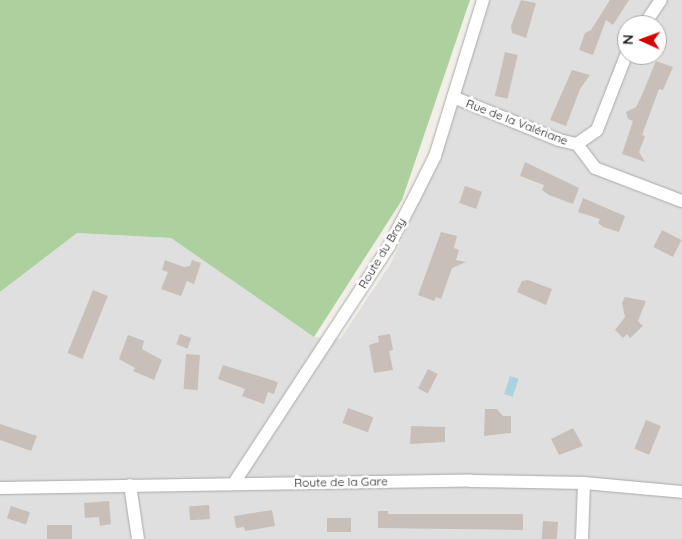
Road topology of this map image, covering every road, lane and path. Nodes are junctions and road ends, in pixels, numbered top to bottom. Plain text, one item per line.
1 (483, 0) edge
2 (661, 0) edge
3 (651, 15) edge
4 (622, 65) edge
5 (454, 97) junction
6 (577, 144) junction
7 (682, 201) edge
8 (234, 483) junction
9 (584, 483) junction
10 (130, 485) junction
11 (0, 488) edge
12 (682, 492) edge
13 (138, 539) edge
14 (582, 539) edge

1 - 5 street, Route du Bray
2 - 3 street
4 - 6 street
5 - 6 street, Rue de la Valériane
5 - 8 street, Route du Bray
6 - 7 street, Rue de la Valériane
8 - 9 street, Route de la Gare
8 - 10 street, Route de la Gare
9 - 12 street, Route de la Gare
9 - 14 street
10 - 11 street, Route de la Gare
10 - 13 street

